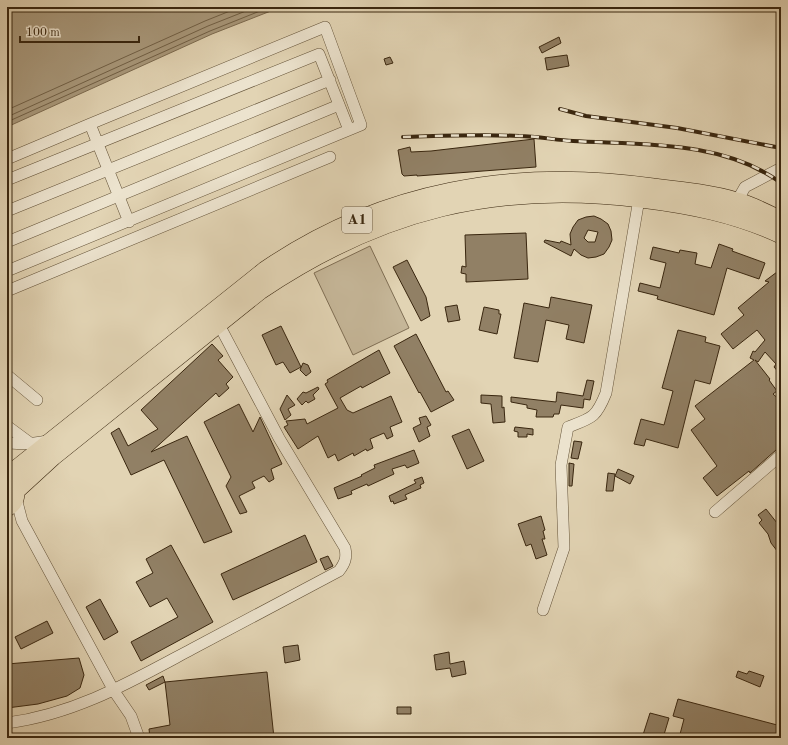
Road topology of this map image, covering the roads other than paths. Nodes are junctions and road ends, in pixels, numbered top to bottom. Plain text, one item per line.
1 (330, 80) junction
2 (339, 105) junction
3 (90, 124) junction
4 (349, 130) junction
5 (97, 142) junction
6 (330, 157) dead end
7 (7, 159) edge
8 (781, 168) edge
9 (108, 170) junction
10 (7, 180) edge
11 (640, 192) junction
12 (118, 196) junction
13 (737, 200) junction
14 (7, 211) edge
15 (781, 220) edge
16 (129, 222) junction
17 (781, 235) edge
18 (7, 242) edge
19 (7, 271) edge
20 (7, 292) edge
21 (215, 317) junction
22 (7, 375) edge
23 (37, 400) dead end
24 (7, 426) edge
25 (57, 438) junction
26 (7, 442) edge
27 (30, 443) junction
28 (781, 454) edge
29 (7, 476) edge
30 (10, 498) edge
31 (715, 512) dead end
32 (543, 610) dead end
33 (114, 691) junction
34 (7, 723) edge
35 (139, 738) edge

1 - 2 street
1 - 5 street
1 - 9 street
2 - 4 street
2 - 12 street
3 - 4 street
3 - 5 street
3 - 7 street
4 - 16 street
5 - 9 street
5 - 10 street
6 - 20 street
8 - 13 street
9 - 12 street
9 - 14 street
11 - 13 highway, A1
11 - 17 highway, A1
11 - 21 highway, A1
11 - 32 street
12 - 16 street
12 - 18 street
13 - 15 highway, A1
16 - 19 street
21 - 25 highway, A1
21 - 30 highway, A1
21 - 33 street
22 - 23 street
24 - 27 street
25 - 27 street
25 - 29 highway, A1
26 - 27 street
28 - 31 street
30 - 33 street
33 - 34 street
33 - 35 street

